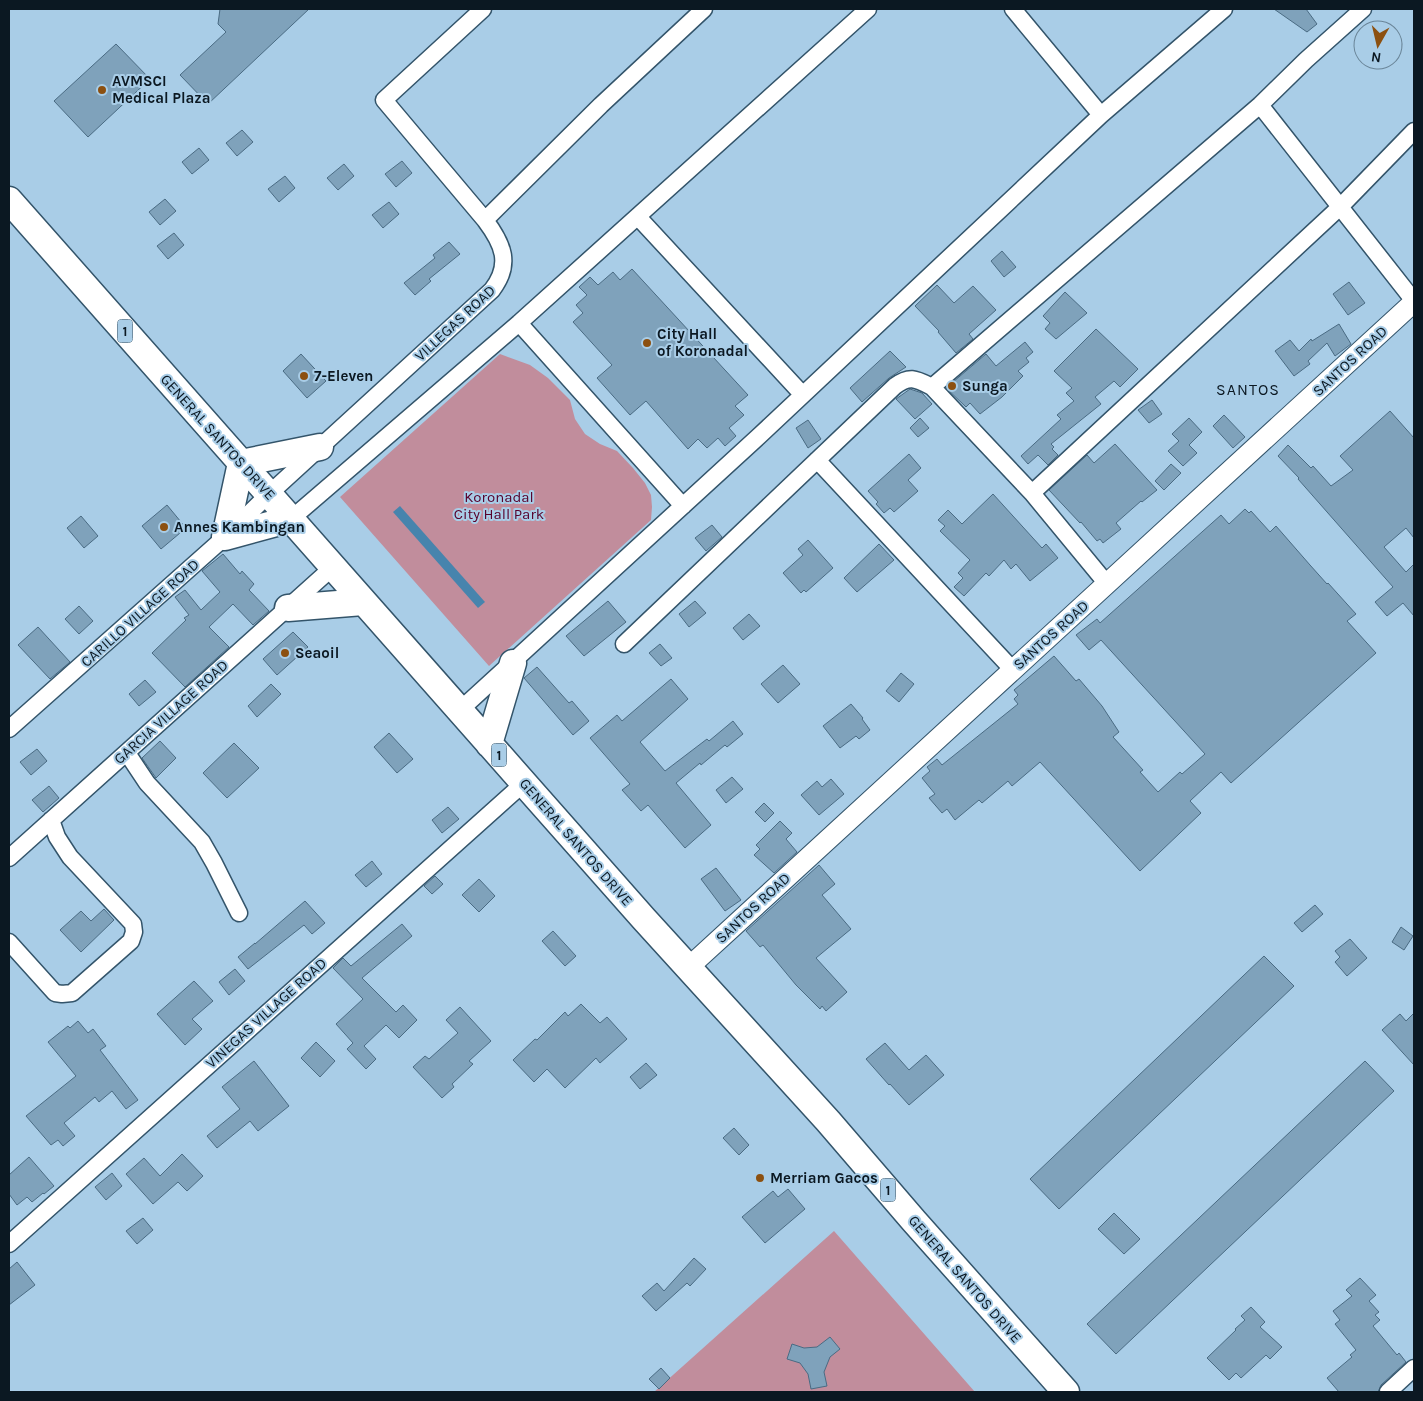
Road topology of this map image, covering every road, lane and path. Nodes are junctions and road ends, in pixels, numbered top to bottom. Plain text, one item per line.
1 (483, 9) edge
2 (704, 9) edge
3 (868, 9) edge
4 (1013, 9) edge
5 (1224, 9) edge
6 (1363, 9) edge
7 (1260, 105) junction
8 (1101, 115) junction
9 (1414, 132) edge
10 (9, 200) edge
11 (1340, 207) junction
12 (638, 217) junction
13 (485, 220) junction
14 (1414, 301) edge
15 (519, 323) junction
16 (932, 386) junction
17 (802, 394) junction
18 (320, 448) junction
19 (817, 460) junction
20 (240, 463) junction
21 (1032, 493) junction
22 (269, 494) junction
23 (683, 506) junction
24 (291, 519) junction
25 (225, 537) junction
26 (333, 567) junction
27 (1107, 584) junction
28 (363, 602) junction
29 (288, 608) junction
30 (624, 644) dead end
31 (513, 663) junction
32 (1013, 670) junction
33 (459, 711) junction
34 (9, 729) edge
35 (489, 744) junction
36 (127, 752) junction
37 (524, 783) junction
38 (51, 820) junction
39 (9, 858) edge
40 (239, 912) dead end
41 (9, 942) edge
42 (689, 968) junction
43 (9, 1244) edge
44 (1414, 1368) edge
45 (1065, 1392) edge
46 (1388, 1392) edge

1 - 13 street, VILLEGAS ROAD
2 - 13 street
3 - 12 street
4 - 8 street
5 - 8 street
6 - 7 street
7 - 11 street
7 - 16 street
8 - 17 street
9 - 11 street
10 - 20 highway, GENERAL SANTOS DRIVE / 1
11 - 14 street
11 - 21 street
12 - 15 street
12 - 17 street
13 - 18 street, VILLEGAS ROAD
14 - 27 street, SANTOS ROAD
15 - 23 street
15 - 24 street
16 - 19 street
16 - 21 street
17 - 23 street
18 - 20 highway
18 - 22 street, VILLEGAS ROAD
19 - 30 street
19 - 32 street
20 - 22 highway, GENERAL SANTOS DRIVE / 1
20 - 25 highway
21 - 27 street
22 - 24 highway, GENERAL SANTOS DRIVE / 1
22 - 25 street, CARILLO VILLAGE ROAD
23 - 31 street
24 - 25 highway
24 - 26 highway, GENERAL SANTOS DRIVE / 1
25 - 34 street, CARILLO VILLAGE ROAD
26 - 28 highway, GENERAL SANTOS DRIVE / 1
26 - 29 street, GARCIA VILLAGE ROAD
27 - 32 street, SANTOS ROAD
28 - 29 highway
28 - 33 highway, GENERAL SANTOS DRIVE / 1
29 - 36 street, GARCIA VILLAGE ROAD
31 - 33 street
31 - 35 highway
32 - 42 street, SANTOS ROAD
33 - 35 highway, GENERAL SANTOS DRIVE / 1
35 - 37 highway, GENERAL SANTOS DRIVE / 1
36 - 38 street, GARCIA VILLAGE ROAD
36 - 40 street
37 - 42 highway, GENERAL SANTOS DRIVE / 1
37 - 43 street, VINEGAS VILLAGE ROAD
38 - 39 street, GARCIA VILLAGE ROAD
38 - 41 street
42 - 45 highway, GENERAL SANTOS DRIVE / 1
44 - 46 street

